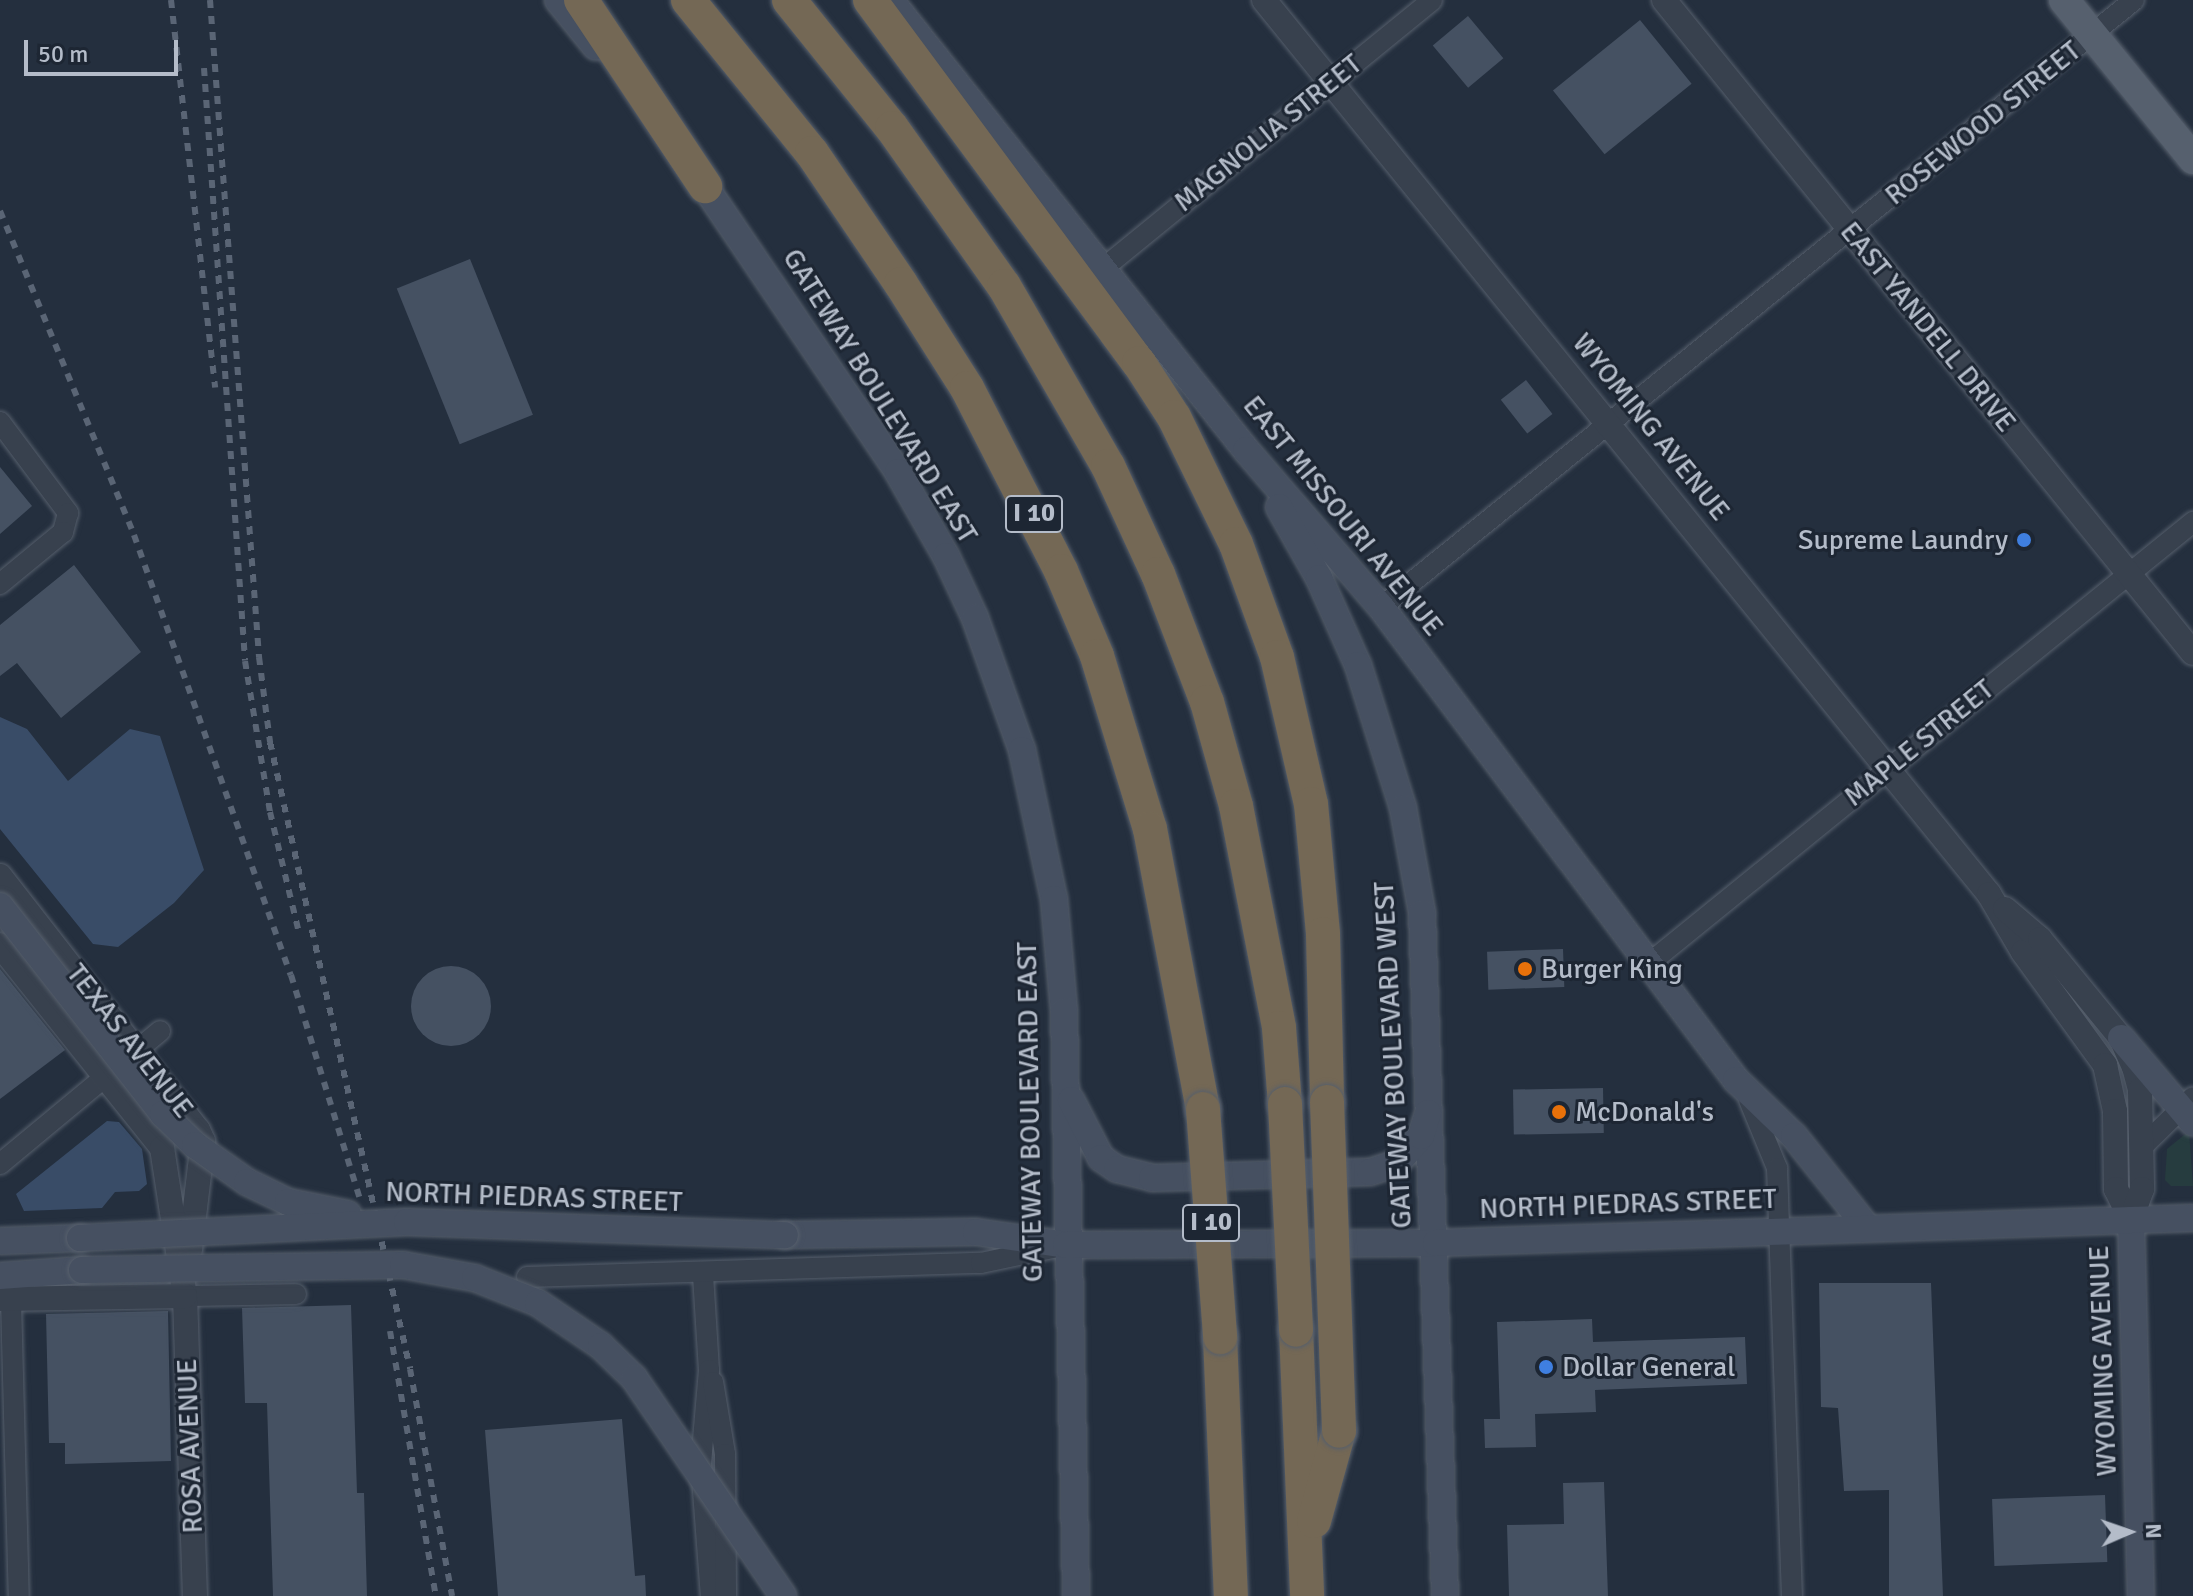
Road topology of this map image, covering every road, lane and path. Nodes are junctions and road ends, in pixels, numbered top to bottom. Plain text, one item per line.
1 (558, 0) edge
2 (581, 0) edge
3 (688, 0) edge
4 (789, 0) edge
5 (870, 0) edge
6 (890, 0) edge
7 (1264, 0) edge
8 (1432, 0) edge
9 (1664, 0) edge
10 (2064, 0) edge
11 (2134, 0) edge
12 (2092, 34) junction
13 (1331, 83) junction
14 (2193, 159) edge
15 (705, 186) junction
16 (1850, 232) junction
17 (1105, 267) junction
18 (0, 422) edge
19 (1608, 425) junction
20 (1246, 450) junction
21 (2193, 522) edge
22 (2128, 574) junction
23 (0, 584) edge
24 (1381, 607) junction
25 (2193, 653) edge
26 (1886, 769) junction
27 (0, 876) edge
28 (1989, 894) junction
29 (0, 906) edge
30 (0, 945) edge
31 (1646, 966) junction
32 (2093, 1006) junction
33 (2074, 1021) junction
34 (160, 1031) dead end
35 (2121, 1038) junction
36 (137, 1050) junction
37 (106, 1075) junction
38 (1736, 1080) junction
39 (1065, 1085) junction
40 (1431, 1102) junction
41 (2189, 1109) edge
42 (2142, 1147) junction
43 (0, 1164) edge
44 (2193, 1218) edge
45 (2131, 1220) junction
46 (407, 1222) junction
47 (1867, 1227) junction
48 (1781, 1230) junction
49 (0, 1241) edge
50 (1436, 1243) junction
51 (1066, 1245) junction
52 (703, 1275) junction
53 (0, 1276) edge
54 (527, 1277) dead end
55 (296, 1294) dead end
56 (185, 1296) junction
57 (6, 1300) edge
58 (709, 1370) junction
59 (1306, 1553) junction
60 (1230, 1585) edge
61 (19, 1596) edge
62 (195, 1596) edge
63 (711, 1596) edge
64 (726, 1596) edge
65 (783, 1596) edge
66 (1076, 1596) edge
67 (1307, 1596) edge
68 (1445, 1596) edge
69 (1792, 1596) edge
70 (2141, 1596) edge

1 - 15 main road, GATEWAY BOULEVARD EAST
2 - 15 highway
3 - 60 highway, I 10, bridge
4 - 59 highway, bridge
5 - 59 highway, bridge
6 - 17 main road, EAST MISSOURI AVENUE
7 - 13 street, WYOMING AVENUE
8 - 13 street, MAGNOLIA STREET
9 - 16 street, EAST YANDELL DRIVE
10 - 12 main road
11 - 12 street, ROSEWOOD STREET
12 - 14 main road
12 - 16 street, ROSEWOOD STREET
13 - 17 street, MAGNOLIA STREET
13 - 19 street, WYOMING AVENUE
15 - 39 main road, GATEWAY BOULEVARD EAST
16 - 19 street, ROSEWOOD STREET
16 - 22 street, EAST YANDELL DRIVE
17 - 20 main road, EAST MISSOURI AVENUE
18 - 23 street
19 - 24 street, ROSEWOOD STREET
19 - 26 street, WYOMING AVENUE
20 - 24 main road, EAST MISSOURI AVENUE
20 - 40 main road, GATEWAY BOULEVARD WEST
21 - 22 street, MAPLE STREET
22 - 25 street, EAST YANDELL DRIVE
22 - 26 street, MAPLE STREET
24 - 31 main road, EAST MISSOURI AVENUE
26 - 28 street, WYOMING AVENUE
26 - 31 street, MAPLE STREET
27 - 36 street, TEXAS AVENUE
28 - 32 street, WYOMING AVENUE
28 - 33 street, WYOMING AVENUE
29 - 46 main road, bridge
30 - 37 street, TEXAS AVENUE
31 - 38 main road, EAST MISSOURI AVENUE
32 - 33 street
32 - 35 street, WYOMING AVENUE
33 - 45 street, WYOMING AVENUE
34 - 36 street
35 - 41 main road
35 - 42 street, WYOMING AVENUE
36 - 37 street
36 - 56 street, TEXAS AVENUE
37 - 43 street
37 - 56 street, TEXAS AVENUE
38 - 47 main road, EAST MISSOURI AVENUE
38 - 48 street, EAST MISSOURI AVENUE
39 - 40 main road
39 - 51 main road, GATEWAY BOULEVARD EAST
40 - 50 main road, GATEWAY BOULEVARD WEST
41 - 42 street
42 - 45 street, WYOMING AVENUE
44 - 45 main road, NORTH PIEDRAS STREET
45 - 47 main road, NORTH PIEDRAS STREET
45 - 70 main road, WYOMING AVENUE
46 - 49 main road, NORTH PIEDRAS STREET, bridge
46 - 51 main road, NORTH PIEDRAS STREET, bridge
47 - 48 main road, NORTH PIEDRAS STREET
48 - 50 main road, NORTH PIEDRAS STREET
48 - 69 street, EAST MISSOURI AVENUE
50 - 51 main road, NORTH PIEDRAS STREET
50 - 68 main road, GATEWAY BOULEVARD WEST
51 - 52 street, NORTH PIEDRAS STREET
51 - 66 main road, GATEWAY BOULEVARD EAST
52 - 54 street, NORTH PIEDRAS STREET
52 - 58 street
53 - 65 main road, bridge
55 - 56 street
56 - 57 street
56 - 62 street, ROSA AVENUE
57 - 61 street
58 - 63 street
58 - 64 street
59 - 67 highway

